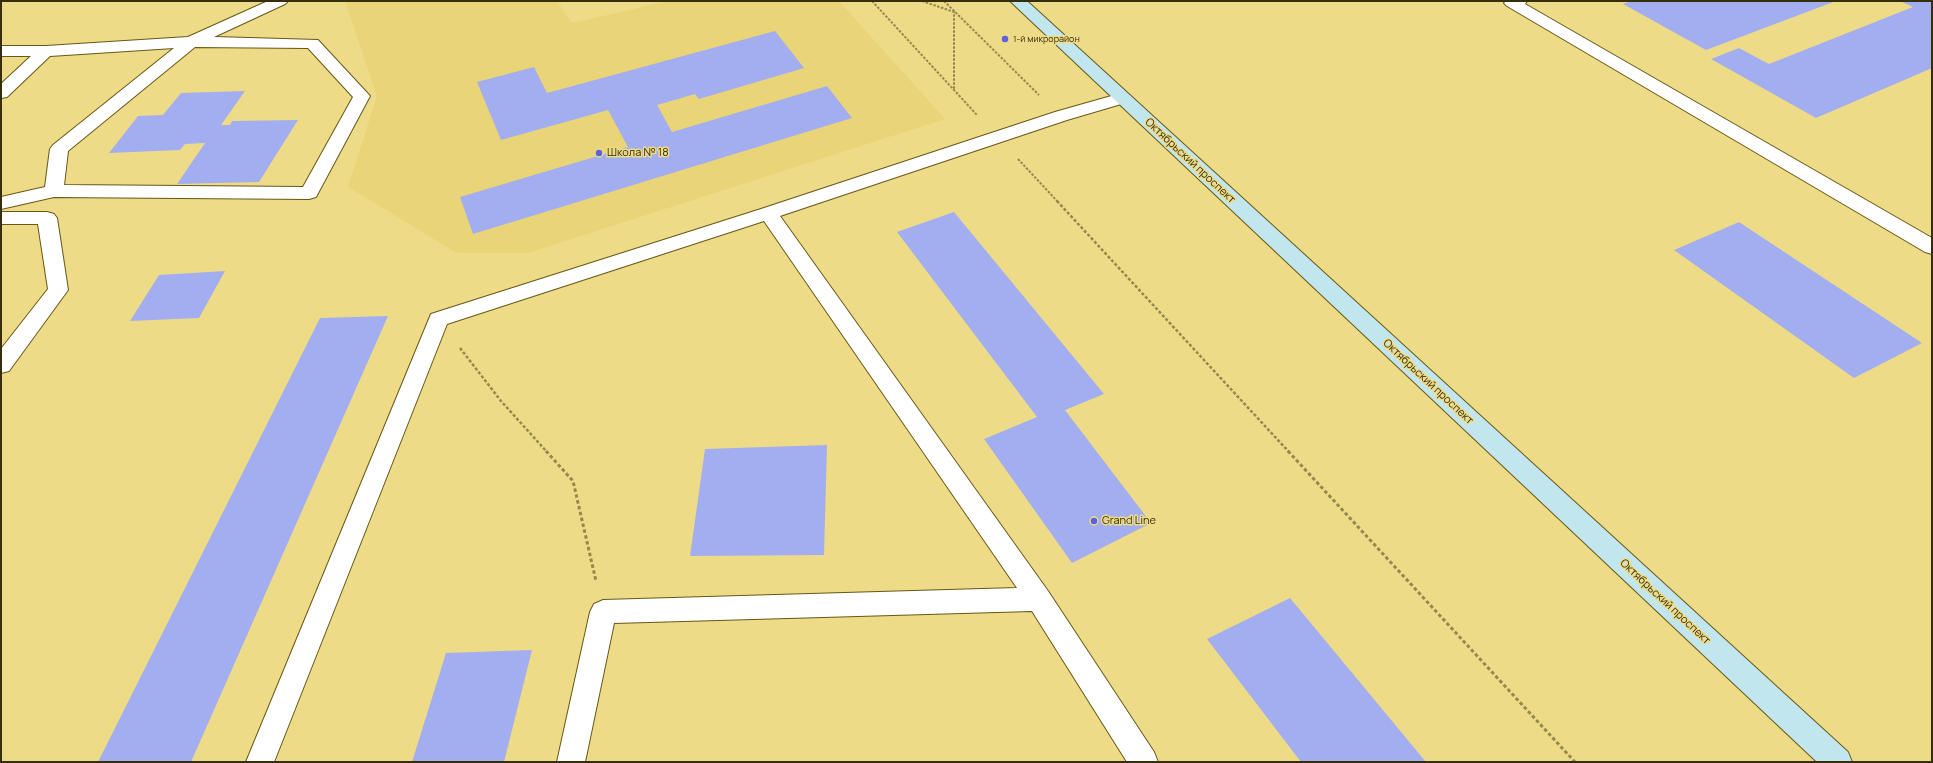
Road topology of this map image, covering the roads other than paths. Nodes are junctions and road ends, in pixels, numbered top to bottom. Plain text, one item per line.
1 (280, 1) edge
2 (1018, 1) edge
3 (1519, 1) edge
4 (191, 42) junction
5 (1, 51) edge
6 (46, 51) junction
7 (1, 93) edge
8 (1122, 98) junction
9 (54, 191) junction
10 (1, 203) edge
11 (768, 213) junction
12 (1, 218) edge
13 (1932, 247) edge
14 (1, 365) edge
15 (1039, 599) junction
16 (260, 762) edge
17 (571, 762) edge
18 (1144, 762) edge
19 (1838, 762) edge

1 - 4 lane
2 - 8 main road, Октябрьский проспект
3 - 13 lane
4 - 6 lane
4 - 9 lane
4 - 9 lane
5 - 6 lane
6 - 7 lane
8 - 11 lane
8 - 19 main road, Октябрьский проспект
9 - 10 lane
11 - 15 lane
11 - 16 lane
12 - 14 lane
15 - 17 lane
15 - 18 lane

